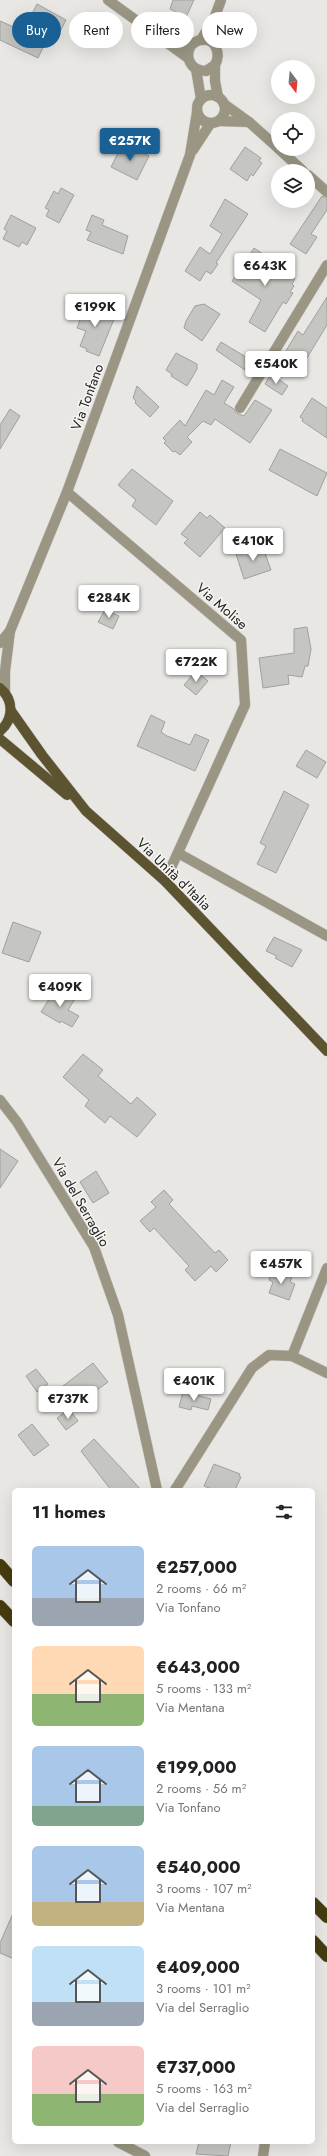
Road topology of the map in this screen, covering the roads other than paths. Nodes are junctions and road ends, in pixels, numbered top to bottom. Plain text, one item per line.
1 (108, 0) edge
2 (221, 0) edge
3 (217, 12) edge
4 (131, 17) edge
5 (202, 35) edge
6 (194, 42) edge
7 (197, 42) junction
8 (202, 42) edge
9 (173, 48) edge
10 (216, 48) edge
11 (188, 58) junction
12 (215, 65) junction
13 (196, 69) junction
14 (201, 99) junction
15 (221, 101) junction
16 (197, 112) junction
17 (214, 122) junction
18 (249, 122) junction
19 (271, 142) edge
20 (190, 155) junction
21 (286, 156) edge
22 (295, 164) edge
23 (315, 181) edge
24 (327, 192) edge
25 (327, 265) edge
26 (240, 408) dead end
27 (67, 492) junction
28 (10, 631) junction
29 (0, 643) edge
30 (3, 690) edge
31 (11, 711) junction
32 (0, 731) edge
33 (0, 739) edge
34 (86, 811) junction
35 (178, 852) junction
36 (165, 881) junction
37 (327, 936) edge
38 (327, 1051) edge
39 (0, 1100) edge
40 (327, 1268) edge
41 (292, 1356) junction
42 (327, 1374) edge
43 (157, 1488) edge
44 (176, 1488) edge
45 (0, 1566) edge
46 (12, 1579) edge
47 (0, 1606) edge
48 (12, 1619) edge
49 (315, 1905) edge
50 (327, 1918) edge
51 (315, 1943) edge
52 (327, 1956) edge
53 (122, 2144) edge
54 (265, 2144) edge
55 (145, 2156) edge
56 (262, 2156) edge

1 - 4 street
2 - 3 street
5 - 7 street
6 - 7 street
7 - 8 street
7 - 11 street
9 - 11 street
10 - 12 street
11 - 13 street
12 - 13 street
12 - 15 street
13 - 14 street
14 - 15 street
14 - 16 street
15 - 17 street
15 - 18 street
16 - 17 street
16 - 20 street
17 - 18 street
17 - 20 street
18 - 19 street
20 - 27 street, Via Tonfano
21 - 22 street
23 - 24 street
25 - 26 street
27 - 28 street, Via Tonfano
27 - 35 street, Via Molise
28 - 29 street, Via Tonfano
28 - 30 street
30 - 31 main road, Via Unità d'Italia
31 - 32 main road
31 - 34 main road, Via Unità d'Italia
33 - 34 main road
34 - 36 main road, Via Unità d'Italia
35 - 36 street, Via Molise
35 - 37 street
36 - 38 main road, Via Unità d'Italia
39 - 43 street, Via del Serraglio
40 - 41 street
41 - 42 street
41 - 44 street
45 - 46 highway
47 - 48 highway
49 - 50 highway
51 - 52 highway
53 - 55 street
54 - 56 street

